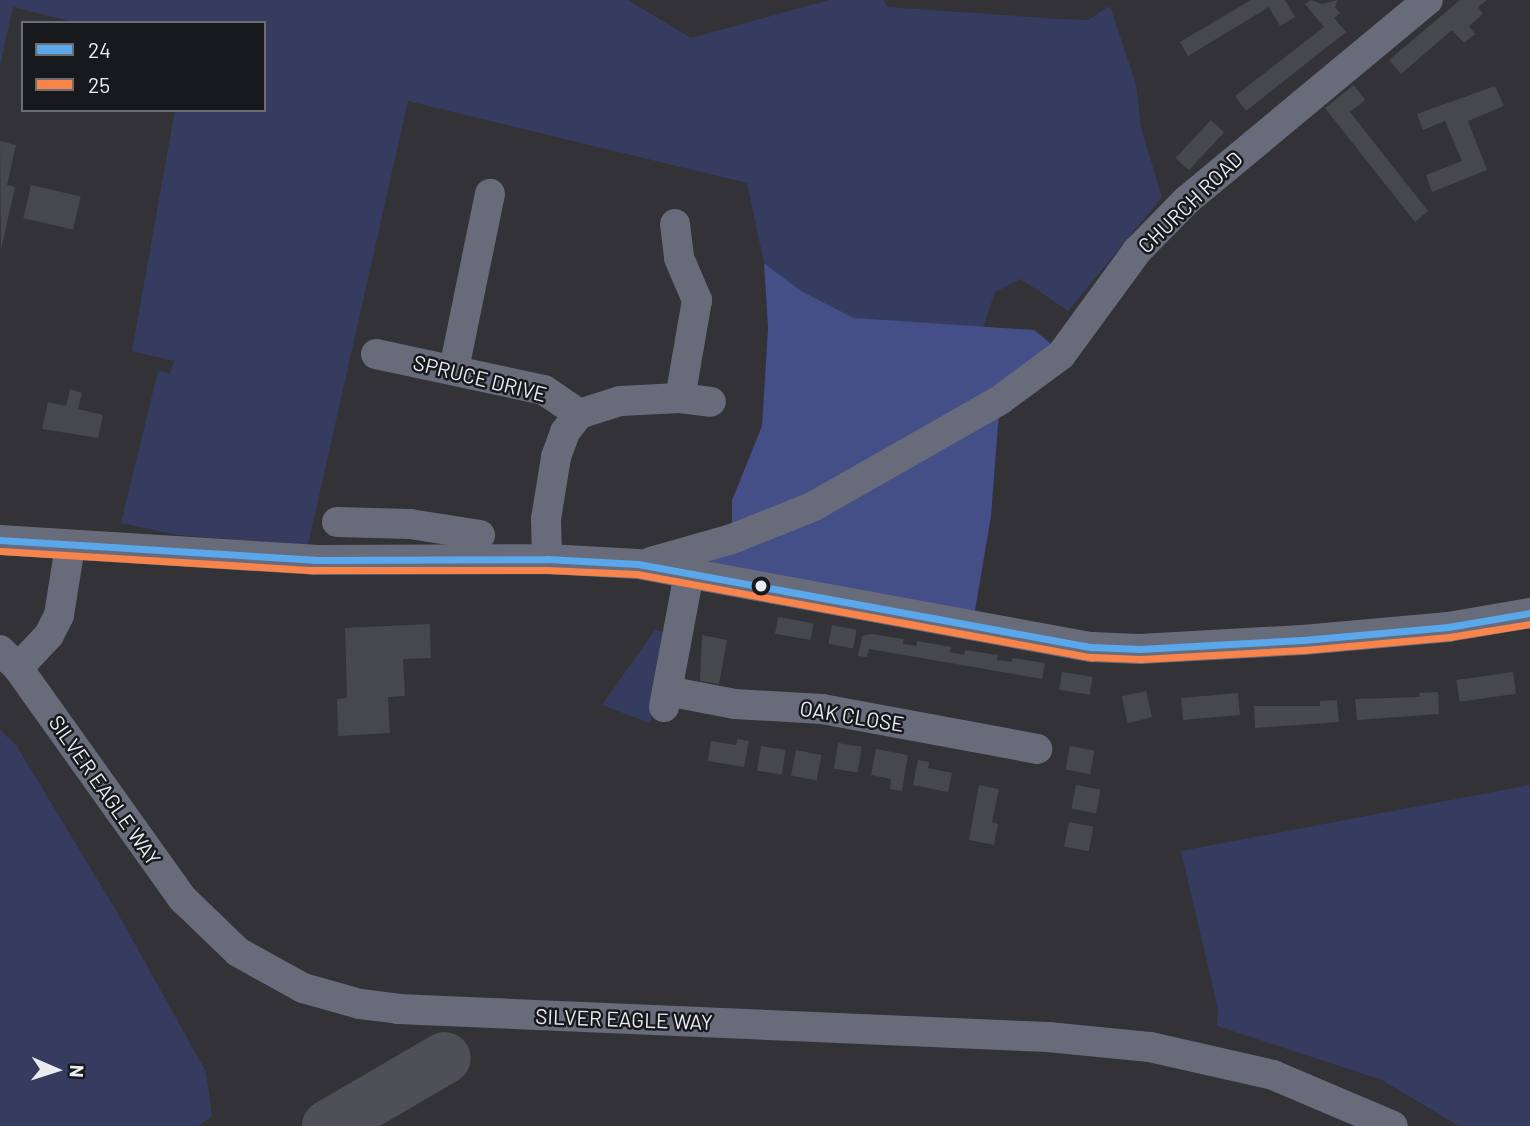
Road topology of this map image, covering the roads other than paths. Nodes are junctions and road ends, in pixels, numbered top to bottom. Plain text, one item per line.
1 (1428, 0) edge
2 (1400, 11) edge
3 (490, 194) dead end
4 (675, 224) dead end
5 (376, 354) dead end
6 (454, 369) junction
7 (680, 398) junction
8 (712, 402) dead end
9 (579, 414) junction
10 (337, 522) dead end
11 (390, 526) junction
12 (480, 535) dead end
13 (0, 540) edge
14 (70, 546) junction
15 (547, 559) junction
16 (385, 561) junction
17 (638, 564) junction
18 (689, 574) junction
19 (1530, 613) edge
20 (9, 659) edge
21 (1037, 749) dead end
22 (1394, 1126) edge

1 - 2 street, CHURCH ROAD
2 - 17 street, CHURCH ROAD
3 - 6 street
4 - 7 street
5 - 6 street, SPRUCE DRIVE
6 - 9 street, SPRUCE DRIVE
7 - 8 street
7 - 9 street
9 - 15 street
10 - 11 street
11 - 12 street
11 - 16 street
13 - 14 street
14 - 16 street
14 - 20 street
15 - 16 street
15 - 17 street
17 - 18 street
18 - 19 street
18 - 21 street, OAK CLOSE
20 - 22 street, SILVER EAGLE WAY

